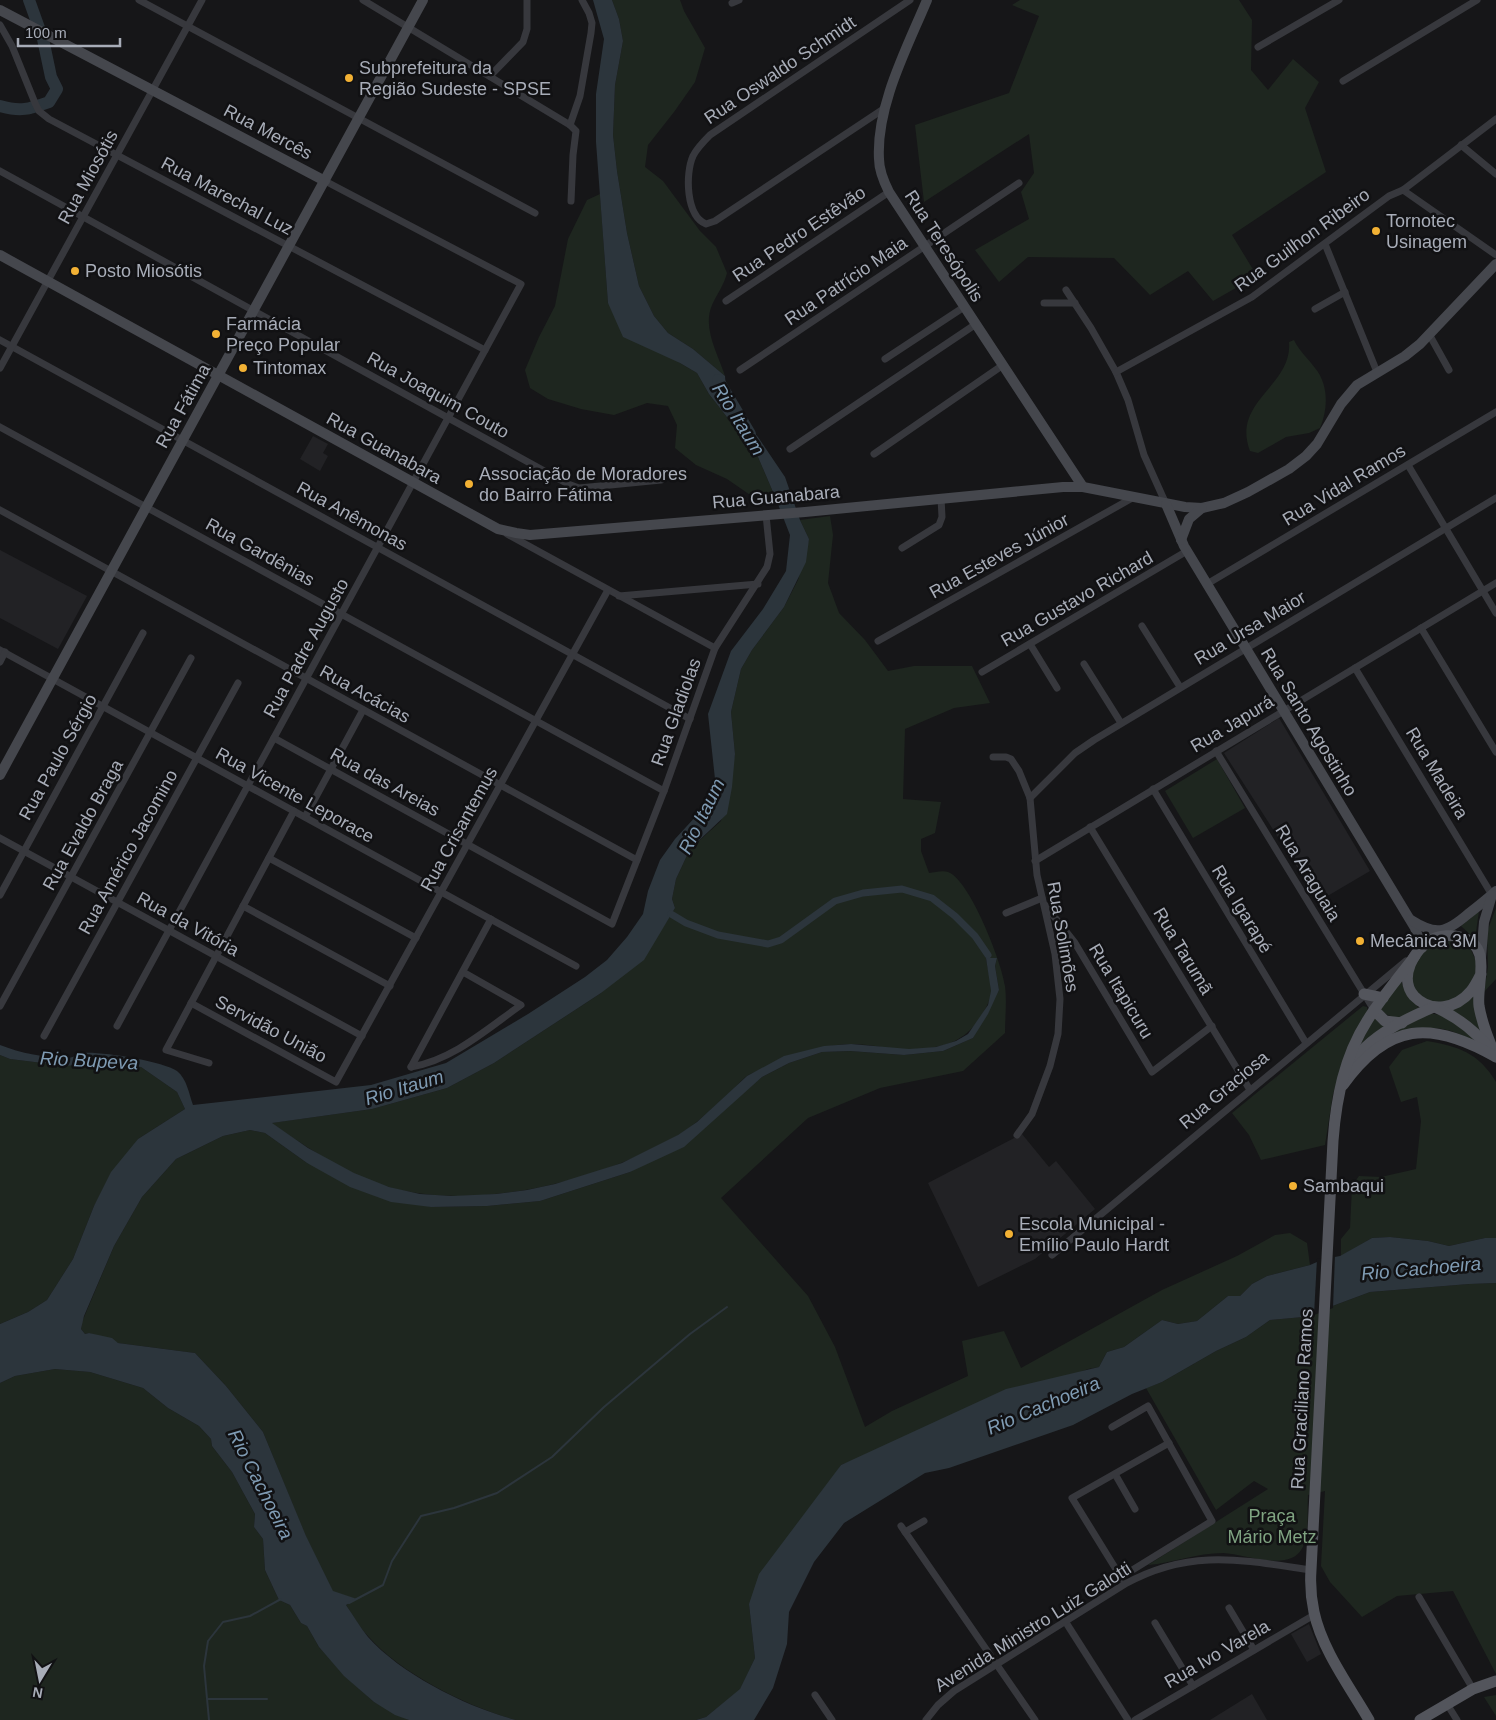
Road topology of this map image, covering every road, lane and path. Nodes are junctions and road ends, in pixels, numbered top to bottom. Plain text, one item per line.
1 (139, 0) edge
2 (202, 0) edge
3 (363, 0) edge
4 (423, 0) edge
5 (527, 0) edge
6 (582, 0) edge
7 (910, 0) edge
8 (926, 0) edge
9 (1339, 0) edge
10 (1477, 0) edge
11 (0, 10) edge
12 (0, 25) edge
13 (188, 26) junction
14 (408, 27) junction
15 (1258, 47) dead end
16 (490, 76) junction
17 (1344, 81) dead end
18 (153, 90) junction
19 (885, 108) junction
20 (359, 118) junction
21 (1496, 119) edge
22 (570, 125) junction
23 (1461, 145) junction
24 (117, 155) junction
25 (0, 171) edge
26 (1496, 174) edge
27 (324, 181) junction
28 (1020, 183) dead end
29 (1403, 190) junction
30 (889, 192) junction
31 (571, 201) dead end
32 (535, 213) dead end
33 (83, 217) junction
34 (1325, 244) junction
35 (289, 246) junction
36 (925, 246) junction
37 (0, 255) edge
38 (1496, 255) edge
39 (1496, 264) edge
40 (48, 281) junction
41 (521, 284) joint
42 (1066, 290) dead end
43 (1345, 292) junction
44 (726, 302) dead end
45 (1044, 303) dead end
46 (1075, 304) junction
47 (964, 306) junction
48 (1315, 309) dead end
49 (254, 311) junction
50 (976, 324) junction
51 (1429, 334) junction
52 (0, 340) edge
53 (12, 346) junction
54 (485, 350) junction
55 (885, 359) dead end
56 (1003, 365) junction
57 (0, 368) edge
58 (740, 370) dead end
59 (1450, 370) dead end
60 (1116, 372) junction
61 (1377, 372) junction
62 (219, 375) junction
63 (1496, 412) edge
64 (448, 418) junction
65 (0, 427) edge
66 (183, 440) junction
67 (790, 449) dead end
68 (874, 454) dead end
69 (1408, 465) junction
70 (662, 480) dead end
71 (413, 482) junction
72 (1084, 488) junction
73 (1134, 497) junction
74 (941, 498) junction
75 (1496, 498) edge
76 (1166, 504) junction
77 (146, 507) junction
78 (1202, 508) junction
79 (0, 510) edge
80 (770, 515) junction
81 (1446, 528) junction
82 (498, 529) junction
83 (542, 534) junction
84 (1181, 540) junction
85 (378, 547) junction
86 (902, 548) dead end
87 (538, 551) junction
88 (1187, 552) junction
89 (112, 571) junction
90 (1496, 583) edge
91 (758, 584) junction
92 (1207, 584) junction
93 (608, 590) junction
94 (1483, 591) junction
95 (619, 596) junction
96 (1496, 613) edge
97 (341, 614) junction
98 (1142, 626) dead end
99 (1421, 628) junction
100 (143, 633) dead end
101 (878, 641) dead end
102 (1030, 644) junction
103 (715, 648) junction
104 (1246, 648) junction
105 (3, 651) edge
106 (573, 654) junction
107 (191, 658) dead end
108 (0, 662) edge
109 (1084, 664) dead end
110 (1355, 668) junction
111 (982, 672) dead end
112 (53, 678) junction
113 (306, 678) junction
114 (238, 683) dead end
115 (1057, 688) dead end
116 (1180, 688) junction
117 (103, 706) junction
118 (364, 710) junction
119 (1284, 711) junction
120 (690, 719) junction
121 (536, 721) junction
122 (1121, 723) junction
123 (150, 732) junction
124 (274, 738) junction
125 (1216, 751) junction
126 (1496, 752) edge
127 (993, 757) dead end
128 (197, 758) junction
129 (331, 769) junction
130 (0, 775) edge
131 (500, 785) junction
132 (248, 786) junction
133 (1153, 790) junction
134 (664, 791) junction
135 (1030, 798) junction
136 (294, 811) junction
137 (305, 817) junction
138 (1090, 828) junction
139 (0, 838) edge
140 (468, 845) junction
141 (24, 851) junction
142 (269, 858) junction
143 (637, 860) junction
144 (1035, 861) junction
145 (71, 877) junction
146 (441, 892) junction
147 (1494, 893) edge
148 (0, 895) edge
149 (1043, 901) junction
150 (118, 902) junction
151 (243, 906) junction
152 (1006, 913) dead end
153 (491, 919) junction
154 (1410, 919) junction
155 (612, 924) joint
156 (1447, 929) junction
157 (169, 930) junction
158 (1462, 937) junction
159 (416, 938) junction
160 (1419, 952) junction
161 (216, 956) junction
162 (1481, 958) junction
163 (576, 966) dead end
164 (463, 972) junction
165 (1481, 974) junction
166 (390, 986) junction
167 (1364, 994) junction
168 (1383, 998) junction
169 (191, 1003) junction
170 (0, 1006) edge
171 (1435, 1008) junction
172 (1374, 1010) junction
173 (1402, 1023) junction
174 (117, 1026) dead end
175 (1212, 1026) junction
176 (44, 1036) dead end
177 (362, 1036) junction
178 (1306, 1043) junction
179 (1496, 1058) edge
180 (209, 1063) dead end
181 (336, 1082) joint
182 (1250, 1090) junction
183 (1341, 1091) junction
184 (1017, 1135) dead end
185 (1052, 1255) dead end
186 (1112, 1427) dead end
187 (1169, 1443) junction
188 (1115, 1474) junction
189 (1135, 1509) dead end
190 (924, 1521) dead end
191 (1311, 1570) junction
192 (1123, 1581) junction
193 (1419, 1597) dead end
194 (1229, 1608) dead end
195 (1314, 1615) junction
196 (1065, 1620) junction
197 (1155, 1623) dead end
198 (1254, 1650) junction
199 (996, 1664) junction
200 (1496, 1681) edge
201 (1193, 1686) junction
202 (1473, 1689) junction
203 (815, 1695) dead end
204 (1447, 1704) junction
205 (832, 1720) edge
206 (926, 1720) edge
207 (1035, 1720) edge
208 (1128, 1720) edge
209 (1135, 1720) edge
210 (1369, 1720) edge
211 (1420, 1720) edge
212 (1457, 1720) edge

1 - 13 street
2 - 13 street, Rua Miosótis
3 - 14 street
4 - 14 main road, Rua Fátima
5 - 16 street
6 - 22 street
7 - 19 street, Rua Oswaldo Schmidt
8 - 19 main road, Rua Teresópolis
9 - 15 street
10 - 17 street
11 - 18 main road, Rua Mercês
12 - 24 street, Rua Marechal Luz
13 - 18 street, Rua Miosótis
13 - 20 street
14 - 16 street
14 - 20 main road, Rua Fátima
16 - 22 street
18 - 24 street, Rua Miosótis
18 - 27 main road, Rua Mercês
19 - 30 main road, Rua Teresópolis
20 - 27 main road, Rua Fátima
20 - 32 street
21 - 23 street, Rua Guilhon Ribeiro
22 - 31 street
23 - 26 street
23 - 29 street, Rua Guilhon Ribeiro
24 - 33 street, Rua Miosótis
24 - 35 street, Rua Marechal Luz
25 - 33 street, Rua Joaquim Couto
27 - 35 main road, Rua Fátima
27 - 41 street, Rua Mercês
28 - 36 street, Rua Patrício Maia
29 - 34 street, Rua Guilhon Ribeiro
29 - 38 street
30 - 36 main road, Rua Teresópolis
30 - 44 street, Rua Pedro Estêvão
33 - 40 street, Rua Miosótis
33 - 49 street, Rua Joaquim Couto
34 - 43 street
34 - 60 street, Rua Guilhon Ribeiro
35 - 49 main road, Rua Fátima
35 - 54 street, Rua Marechal Luz
36 - 47 main road, Rua Teresópolis
36 - 58 street, Rua Patrício Maia
37 - 40 main road, Rua Guanabara
39 - 51 main road, Rua Guanabara
40 - 53 street, Rua Miosótis
40 - 62 main road, Rua Guanabara
41 - 54 street, Rua Padre Augusto
42 - 46 street, Rua Santo Agostinho
43 - 48 street
43 - 61 street
45 - 46 street
46 - 60 street, Rua Santo Agostinho
47 - 50 main road, Rua Teresópolis
47 - 55 street
49 - 62 main road, Rua Fátima
49 - 64 street, Rua Joaquim Couto
50 - 56 main road, Rua Teresópolis
50 - 67 street
51 - 59 street
51 - 61 main road, Rua Guanabara
52 - 53 street, Rua Anêmonas
53 - 57 street, Rua Miosótis
53 - 66 street, Rua Anêmonas
54 - 64 street, Rua Padre Augusto
56 - 68 street
56 - 72 main road, Rua Teresópolis
60 - 76 street, Rua Santo Agostinho
61 - 78 main road, Rua Guanabara
62 - 66 main road, Rua Fátima
62 - 71 main road, Rua Guanabara
63 - 69 street, Rua Vidal Ramos
64 - 70 street, Rua Joaquim Couto
64 - 71 street, Rua Padre Augusto
65 - 77 street, Rua Gardênias
66 - 77 main road, Rua Fátima
66 - 85 street, Rua Anêmonas
69 - 81 street
69 - 92 street, Rua Vidal Ramos
71 - 82 main road, Rua Guanabara
71 - 85 street, Rua Padre Augusto
72 - 73 main road, Rua Guanabara
72 - 74 main road, Rua Guanabara
73 - 76 main road, Rua Guanabara
73 - 101 street, Rua Esteves Júnior
74 - 80 main road, Rua Guanabara
74 - 86 street
75 - 81 street, Rua Ursa Maior
76 - 78 main road, Rua Guanabara
76 - 84 main road, Rua Santo Agostinho
77 - 89 main road, Rua Fátima
77 - 97 street, Rua Gardênias
78 - 84 main road
79 - 89 street, Rua Acácias
80 - 83 main road, Rua Guanabara
80 - 91 street, Rua Gladiolas
81 - 94 street
81 - 104 street, Rua Ursa Maior
82 - 83 main road, Rua Guanabara
82 - 87 street
83 - 87 street
84 - 88 main road, Rua Santo Agostinho
85 - 97 street, Rua Padre Augusto
85 - 106 street, Rua Anêmonas
87 - 93 street
88 - 92 main road, Rua Santo Agostinho
88 - 102 street, Rua Gustavo Richard
89 - 112 main road, Rua Fátima
89 - 113 street, Rua Acácias
90 - 94 street, Rua Japurá
91 - 95 street
91 - 103 street, Rua Gladiolas
92 - 104 main road, Rua Santo Agostinho
93 - 95 street
93 - 106 street, Rua Crisantemus
94 - 96 street
94 - 99 street, Rua Japurá
95 - 103 street
97 - 113 street, Rua Padre Augusto
97 - 121 street, Rua Gardênias
98 - 116 street
99 - 110 street, Rua Japurá
99 - 126 street
100 - 117 street, Rua Paulo Sérgio
102 - 111 street, Rua Gustavo Richard
102 - 115 street
103 - 120 street, Rua Gladiolas
104 - 116 street, Rua Ursa Maior
104 - 119 main road, Rua Santo Agostinho
105 - 108 street
105 - 112 street, Rua Vicente Leporace
106 - 120 street, Rua Anêmonas
106 - 121 street, Rua Crisantemus
107 - 123 street, Rua Evaldo Braga
109 - 122 street
110 - 119 street, Rua Japurá
110 - 147 street, Rua Madeira
112 - 117 street, Rua Vicente Leporace
112 - 130 main road, Rua Fátima
113 - 118 street, Rua Acácias
113 - 124 street, Rua Padre Augusto
114 - 128 street, Rua Américo Jacomino
116 - 122 street, Rua Ursa Maior
117 - 123 street, Rua Vicente Leporace
117 - 141 street, Rua Paulo Sérgio
118 - 129 street
118 - 131 street, Rua Acácias
119 - 125 street, Rua Japurá
119 - 154 main road, Rua Santo Agostinho
120 - 134 street, Rua Gladiolas
121 - 131 street, Rua Crisantemus
121 - 134 street, Rua Gardênias
122 - 135 street, Rua Ursa Maior
123 - 128 street, Rua Vicente Leporace
123 - 145 street, Rua Evaldo Braga
124 - 129 street, Rua das Areias
124 - 132 street, Rua Padre Augusto
125 - 133 street, Rua Japurá
125 - 167 street, Rua Araguaia
127 - 135 street, Rua Solimões
128 - 132 street, Rua Vicente Leporace
128 - 150 street, Rua Américo Jacomino
129 - 137 street
129 - 140 street, Rua das Areias
131 - 140 street, Rua Crisantemus
131 - 143 street, Rua Acácias
132 - 136 street, Rua Vicente Leporace
132 - 157 street, Rua Padre Augusto
133 - 138 street, Rua Japurá
133 - 178 street, Rua Igarapé
134 - 143 street, Rua Gladiolas
135 - 144 street, Rua Solimões
136 - 137 street, Rua Vicente Leporace
136 - 142 street
137 - 146 street, Rua Vicente Leporace
138 - 144 street, Rua Japurá
138 - 175 street, Rua Tarumã
139 - 141 street, Rua da Vitória
140 - 146 street, Rua Crisantemus
140 - 155 street, Rua das Areias
141 - 145 street, Rua da Vitória
141 - 148 street, Rua Paulo Sérgio
142 - 151 street
142 - 159 street
143 - 155 street, Rua Gladiolas
144 - 149 street, Rua Solimões
145 - 150 street, Rua da Vitória
145 - 170 street, Rua Evaldo Braga
146 - 153 street, Rua Vicente Leporace
146 - 159 street, Rua Crisantemus
147 - 156 main road
147 - 162 main road
149 - 152 street
149 - 175 street, Rua Itapicuru
149 - 184 street, Rua Solimões
150 - 157 street, Rua da Vitória
150 - 176 street, Rua Américo Jacomino
151 - 161 street
151 - 166 street
153 - 163 street, Rua Vicente Leporace
153 - 164 street
154 - 156 main road
154 - 160 main road, Rua Santo Agostinho
156 - 158 main road
157 - 161 street, Rua da Vitória
157 - 174 street, Rua Padre Augusto
158 - 160 main road
158 - 162 main road
159 - 166 street, Rua Crisantemus
160 - 167 street, Rua Graciosa
160 - 168 main road, Rua Graciliano Ramos
160 - 171 main road
161 - 169 street
161 - 177 street, Rua da Vitória
162 - 165 main road
164 - 164 street
165 - 171 main road
165 - 179 main road
166 - 177 street, Rua Crisantemus
167 - 168 main road
167 - 172 street, Rua Araguaia
167 - 178 street, Rua Graciosa
168 - 172 main road, Rua Graciliano Ramos
169 - 180 street
169 - 181 street, Servidão União
171 - 173 main road, Rua Graciliano Ramos
171 - 179 main road
172 - 173 main road
172 - 183 main road, Rua Graciliano Ramos
173 - 183 main road, Rua Graciliano Ramos
175 - 182 street, Rua Tarumã
177 - 181 street, Rua Crisantemus
178 - 182 street, Rua Graciosa
179 - 183 main road
182 - 185 street, Rua Graciosa
183 - 191 main road, Rua Graciliano Ramos
186 - 187 street
187 - 188 street
187 - 192 street
188 - 189 street
188 - 192 street
190 - 199 street
191 - 192 street, Avenida Ministro Luiz Galotti
191 - 195 main road, Rua Graciliano Ramos
192 - 196 street, Avenida Ministro Luiz Galotti
193 - 202 street
194 - 198 street
195 - 198 street, Rua Ivo Varela
195 - 210 main road, Rua Graciliano Ramos
196 - 199 street, Avenida Ministro Luiz Galotti
196 - 208 street
197 - 201 street
198 - 201 street, Rua Ivo Varela
199 - 206 street, Avenida Ministro Luiz Galotti
199 - 207 street
200 - 202 main road
201 - 209 street, Rua Ivo Varela
202 - 204 main road
203 - 205 street
204 - 211 main road
204 - 212 street

